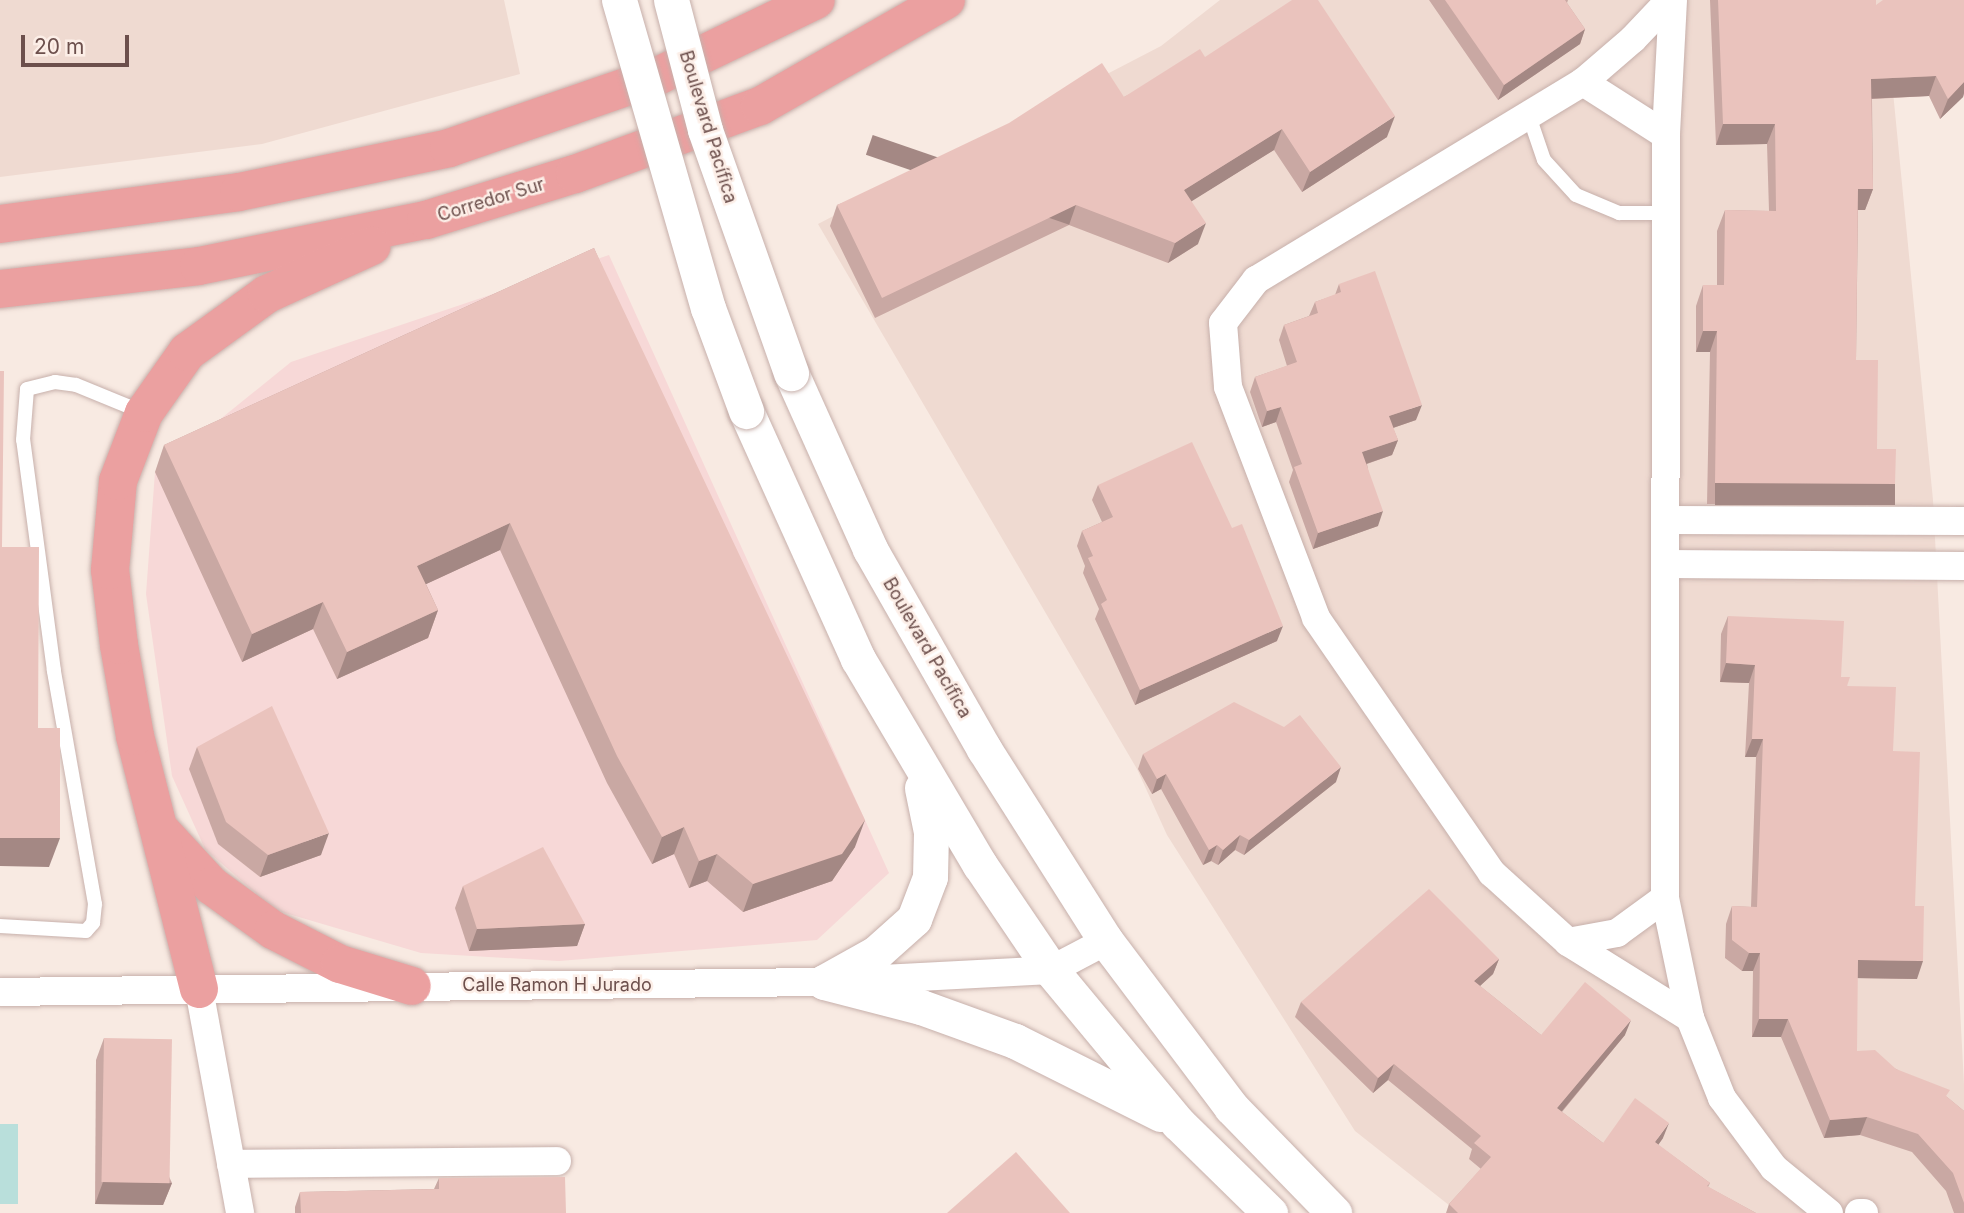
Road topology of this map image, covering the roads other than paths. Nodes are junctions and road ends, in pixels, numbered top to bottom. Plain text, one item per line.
1 (619, 0) edge
2 (671, 0) edge
3 (816, 0) edge
4 (946, 0) edge
5 (1671, 0) edge
6 (1583, 82) junction
7 (1530, 116) junction
8 (1666, 135) junction
9 (1666, 213) junction
10 (426, 220) junction
11 (0, 224) edge
12 (0, 289) edge
13 (144, 413) junction
14 (1665, 520) junction
15 (1964, 521) edge
16 (1665, 564) junction
17 (1964, 566) edge
18 (918, 764) junction
19 (161, 832) junction
20 (1665, 898) junction
21 (0, 926) edge
22 (1106, 941) junction
23 (1568, 942) junction
24 (1051, 970) junction
25 (824, 982) junction
26 (412, 986) junction
27 (199, 989) junction
28 (0, 992) edge
29 (1690, 1018) junction
30 (1178, 1123) junction
31 (557, 1160) dead end
32 (231, 1164) junction
33 (240, 1213) edge
34 (1270, 1213) edge
35 (1334, 1213) edge
36 (1829, 1213) edge

1 - 18 street, bridge
2 - 22 street, Boulevard Pacífica, bridge
3 - 11 highway
4 - 10 highway, Corredor Sur
5 - 6 street
5 - 8 street
6 - 7 street
6 - 8 street
7 - 9 lane
7 - 23 street
8 - 9 street
9 - 14 street
10 - 12 highway, Corredor Sur
10 - 13 highway
13 - 19 highway
13 - 21 lane
14 - 15 street
14 - 16 street
16 - 17 street
16 - 20 street
18 - 24 street
18 - 25 street
19 - 26 highway
19 - 27 highway
20 - 23 street
20 - 29 street
22 - 24 street, Calle Ramon H Jurado
22 - 35 street, Boulevard Pacífica
23 - 29 street
24 - 25 street, Calle Ramon H Jurado
24 - 30 street
25 - 26 street, Calle Ramon H Jurado
25 - 30 street
26 - 27 street, Calle Ramon H Jurado
27 - 28 street, Calle Ramon H Jurado
27 - 32 street
29 - 36 street
30 - 34 street
31 - 32 street
32 - 33 street

